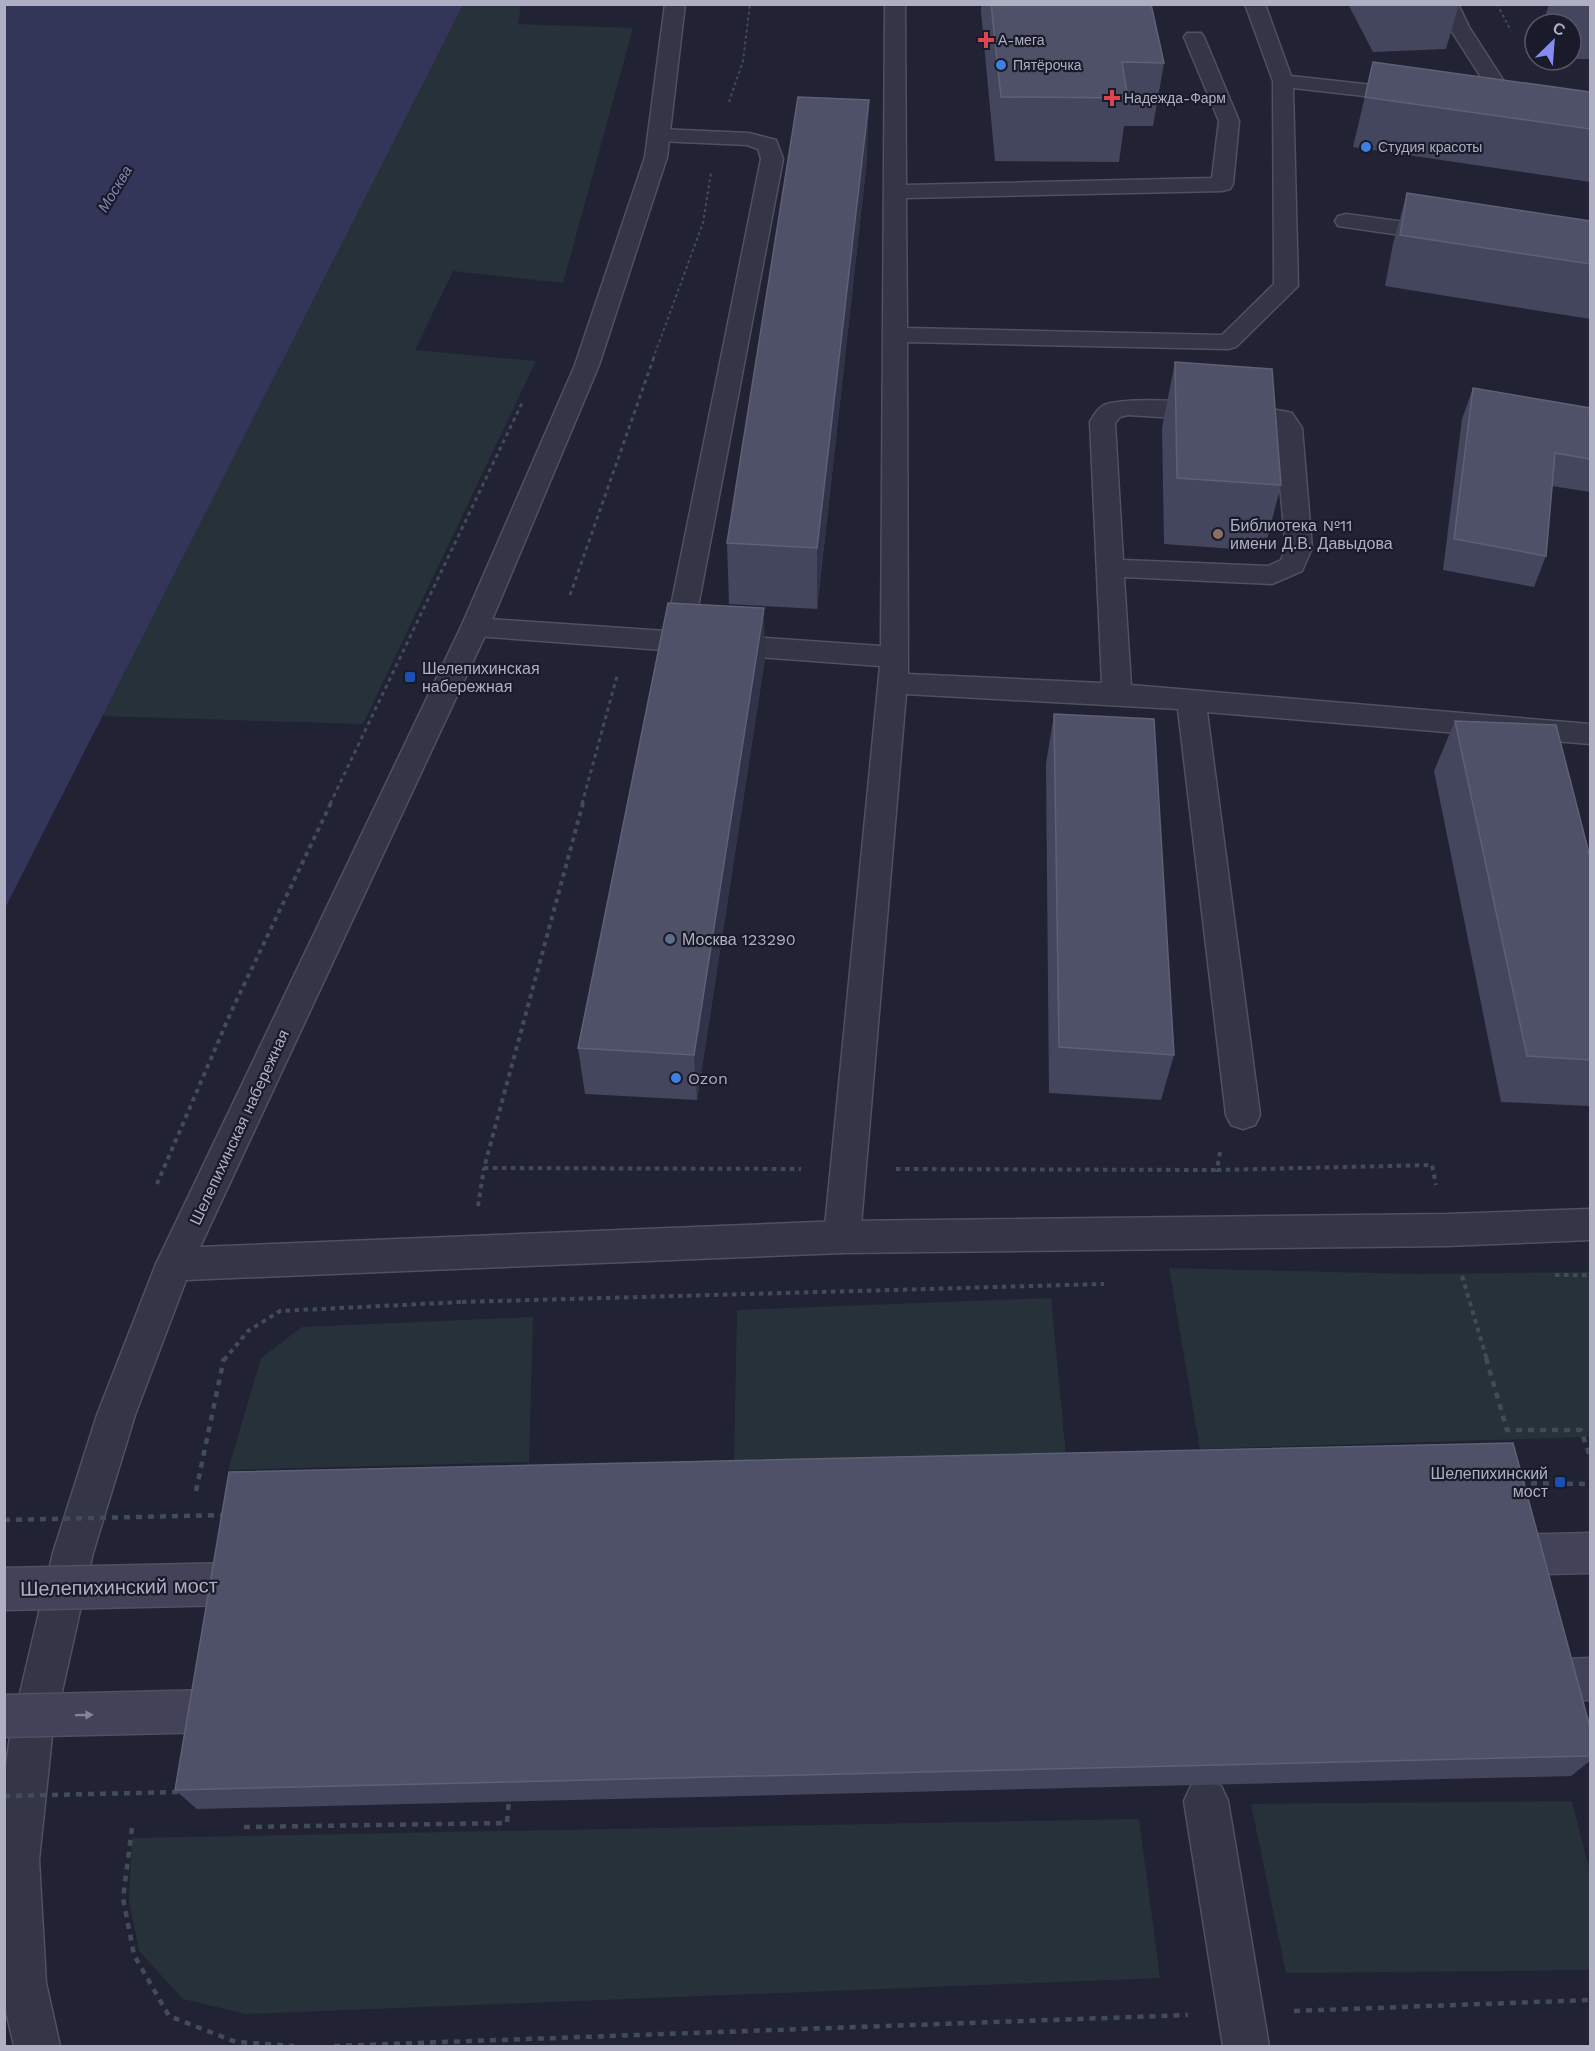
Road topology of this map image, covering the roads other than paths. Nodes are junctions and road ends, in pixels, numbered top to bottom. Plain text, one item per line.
1 (675, 4) edge
2 (895, 4) edge
3 (1255, 4) edge
4 (1448, 4) edge
5 (1194, 37) dead end
6 (1283, 81) junction
7 (1426, 96) edge
8 (1486, 103) edge
9 (1509, 106) junction
10 (1590, 109) edge
11 (659, 135) junction
12 (895, 192) junction
13 (1346, 221) dead end
14 (1462, 237) edge
15 (895, 335) junction
16 (1110, 568) junction
17 (476, 627) junction
18 (678, 641) junction
19 (894, 670) junction
20 (1117, 694) junction
21 (1191, 700) junction
22 (1590, 734) edge
23 (1244, 1114) dead end
24 (1590, 1225) edge
25 (842, 1237) junction
26 (174, 1264) junction
27 (1590, 1553) edge
28 (1468, 1556) edge
29 (251, 1584) edge
30 (4, 1589) edge
31 (1590, 1679) edge
32 (1495, 1682) edge
33 (231, 1711) edge
34 (4, 1716) edge
35 (1206, 1801) edge
36 (1243, 2030) edge
37 (37, 2046) edge

1 - 11 street, Шелепихинская набережная
2 - 12 street
3 - 6 street
4 - 9 street
5 - 12 street
6 - 7 street
6 - 15 street
8 - 9 street
9 - 10 street
11 - 17 street, Шелепихинская набережная
11 - 18 street
12 - 15 street
13 - 14 street
15 - 19 street
16 - 16 street
16 - 20 street
17 - 18 street
17 - 26 street, Шелепихинская набережная
18 - 19 street
19 - 20 street
19 - 25 street
20 - 21 street
21 - 22 street
21 - 23 street
24 - 25 street
25 - 26 street
26 - 37 street, Шелепихинская набережная
27 - 28 main road
29 - 30 main road, Шелепихинский мост, bridge
31 - 32 main road
34 -> 33 main road, bridge
35 - 36 street

